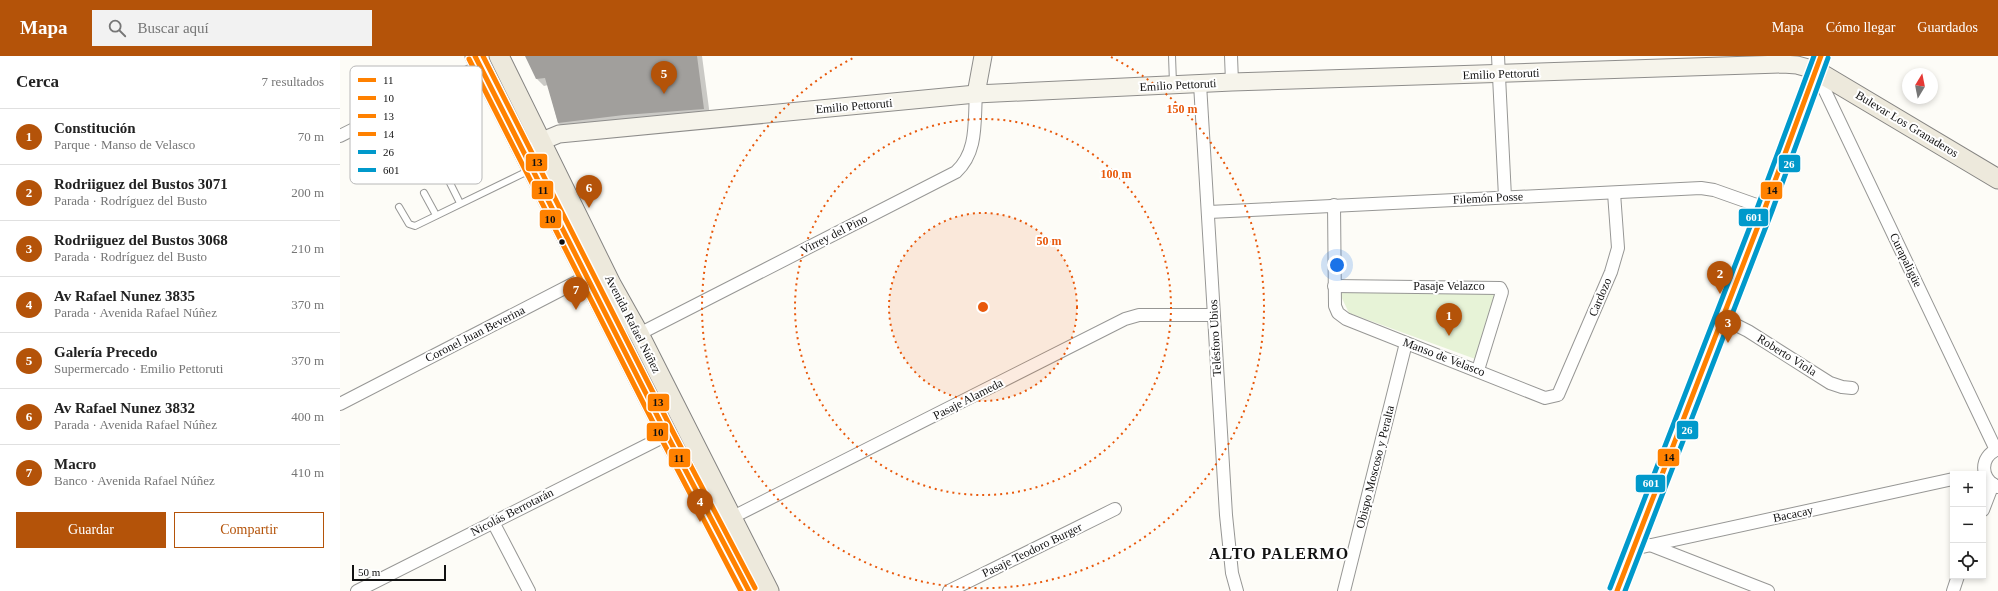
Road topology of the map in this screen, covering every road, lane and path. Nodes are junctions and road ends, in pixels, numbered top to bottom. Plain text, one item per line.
1 (499, 56) edge
2 (983, 56) edge
3 (1172, 56) edge
4 (1231, 56) edge
5 (1498, 56) edge
6 (477, 61) edge
7 (1791, 61) edge
8 (1818, 63) edge
9 (468, 66) edge
10 (482, 71) edge
11 (1499, 74) junction
12 (1232, 82) junction
13 (1200, 84) junction
14 (1173, 85) junction
15 (976, 94) junction
16 (350, 131) edge
17 (340, 136) edge
18 (542, 141) junction
19 (529, 164) junction
20 (1998, 178) edge
21 (450, 184) edge
22 (424, 193) dead end
23 (1614, 193) junction
24 (1505, 197) junction
25 (460, 203) junction
26 (399, 206) dead end
27 (1334, 206) junction
28 (1765, 208) junction
29 (1209, 212) junction
30 (436, 215) junction
31 (586, 277) junction
32 (611, 284) junction
33 (1334, 286) junction
34 (1214, 315) junction
35 (1722, 318) junction
36 (639, 334) junction
37 (1406, 343) junction
38 (1478, 370) junction
39 (1852, 388) dead end
40 (1558, 395) joint
41 (340, 404) edge
42 (667, 435) junction
43 (1997, 450) edge
44 (1982, 471) edge
45 (1986, 478) edge
46 (1950, 480) edge
47 (1995, 486) edge
48 (1984, 507) edge
49 (1115, 509) dead end
50 (731, 518) junction
51 (494, 522) junction
52 (1650, 545) junction
53 (1633, 549) junction
54 (1957, 579) edge
55 (1740, 586) edge
56 (357, 591) edge
57 (529, 591) edge
58 (749, 591) edge
59 (769, 591) edge
60 (949, 591) edge
61 (1237, 591) edge
62 (1344, 591) edge
63 (1617, 591) edge
64 (1768, 591) edge
65 (1953, 591) edge

1 - 18 main road, Avenida Rafael Núñez
2 - 15 main road
3 - 14 lane
4 - 12 street
5 - 11 street
6 - 9 street
7 - 8 main road, Emilio Pettoruti
7 - 11 main road, Emilio Pettoruti
8 - 20 main road, Bulevar Los Granaderos
8 - 28 main road
8 - 43 street, Curapaligüe
10 - 19 main road, Avenida Rafael Núñez
11 - 12 main road, Emilio Pettoruti
11 - 24 street
12 - 13 main road, Emilio Pettoruti
13 - 14 main road, Emilio Pettoruti
13 - 29 street, Telésforo Ubios
14 - 15 main road, Emilio Pettoruti
15 - 18 main road, Emilio Pettoruti
15 - 36 street, Virrey del Pino
16 - 17 street
18 - 19 main road
18 - 32 main road, Avenida Rafael Núñez
19 - 25 lane
19 - 31 main road, Avenida Rafael Núñez
21 - 25 lane
22 - 30 lane
23 - 24 street, Filemón Posse
23 - 28 street, Filemón Posse
23 - 40 street, Cardozo
24 - 27 street, Filemón Posse
25 - 30 lane
26 - 30 lane
27 - 29 street, Filemón Posse
27 - 33 street
28 - 35 main road
29 - 34 street, Telésforo Ubios
31 - 32 street
31 - 41 street, Coronel Juan Beverina
31 - 42 main road, Avenida Rafael Núñez
32 - 36 main road, Avenida Rafael Núñez
33 - 37 street, Manso de Velasco
33 - 38 street, Pasaje Velazco
34 - 50 street, Pasaje Alameda
34 - 61 street, Telésforo Ubios
35 - 39 street, Roberto Viola
35 - 53 main road
36 - 50 main road, Avenida Rafael Núñez
37 - 38 street, Manso de Velasco
37 - 62 street, Obispo Moscoso y Peralta
38 - 40 street, Manso de Velasco
42 - 51 street, Nicolás Berrotarán
42 - 58 main road, Avenida Rafael Núñez
43 - 44 street
45 - 47 street
46 - 52 street, Bacacay
47 - 48 street
49 - 60 street, Pasaje Teodoro Burger
50 - 59 main road, Avenida Rafael Núñez
51 - 56 street, Nicolás Berrotarán
51 - 57 street
52 - 53 street, Bacacay
52 - 55 street
53 - 63 main road
54 - 65 street
55 - 64 street

